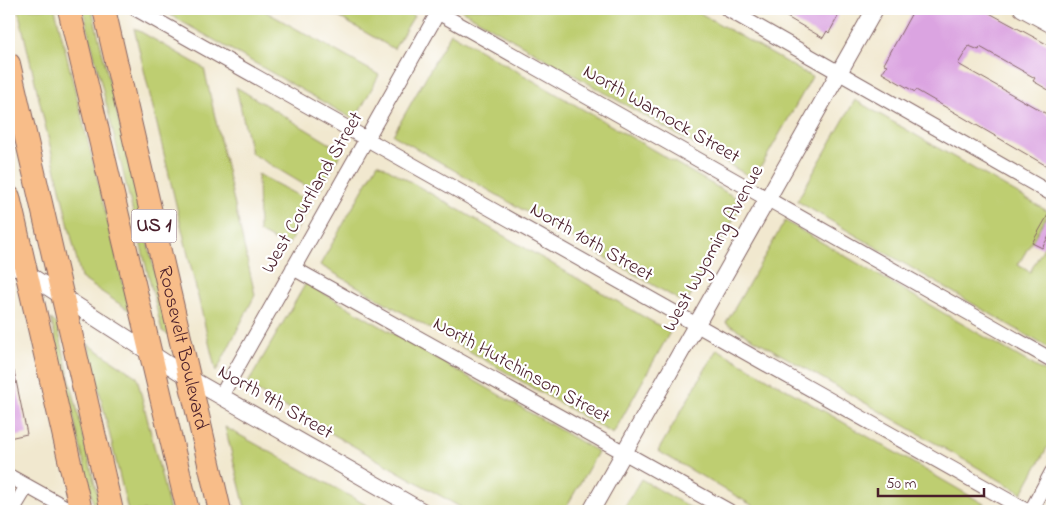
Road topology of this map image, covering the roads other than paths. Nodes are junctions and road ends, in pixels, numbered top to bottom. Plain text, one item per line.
1 (69, 9) edge
2 (104, 9) edge
3 (136, 9) edge
4 (727, 9) edge
5 (875, 9) edge
6 (1021, 9) edge
7 (437, 10) edge
8 (1052, 26) edge
9 (9, 64) edge
10 (839, 72) junction
11 (367, 138) junction
12 (1052, 194) edge
13 (9, 197) edge
14 (767, 198) junction
15 (17, 267) edge
16 (293, 268) junction
17 (63, 298) junction
18 (696, 326) junction
19 (152, 355) junction
20 (1052, 360) edge
21 (189, 378) junction
22 (221, 396) junction
23 (625, 452) junction
24 (1052, 472) edge
25 (9, 476) edge
26 (27, 486) junction
27 (12, 511) edge
28 (72, 511) edge
29 (81, 511) edge
30 (112, 511) edge
31 (188, 511) edge
32 (220, 511) edge
33 (422, 511) edge
34 (591, 511) edge
35 (729, 511) edge
36 (1026, 511) edge
37 (1031, 511) edge

1 - 19 highway, US 1
2 - 21 highway, Roosevelt Boulevard / US 1
3 - 11 street, North 10th Street
4 - 10 street
5 - 10 street, West Wyoming Avenue
6 - 8 street
7 - 11 street, West Courtland Street
7 - 14 street, North Warnock Street
9 - 17 highway
10 - 12 street
10 - 14 street, West Wyoming Avenue
11 - 16 street, West Courtland Street
11 - 18 street, North 10th Street
13 - 15 highway
14 - 18 street, West Wyoming Avenue
14 - 20 street, North Warnock Street
15 - 17 street, North 9th Street
15 - 29 highway
16 - 22 street, West Courtland Street
16 - 23 street, North Hutchinson Street
17 - 19 street, North 9th Street
17 - 30 highway
18 - 23 street, West Wyoming Avenue
18 - 36 street, North 10th Street
19 - 21 street, North 9th Street
19 - 31 highway, Roosevelt Boulevard / US 1
21 - 22 street, North 9th Street
21 - 32 highway, Roosevelt Boulevard / US 1
22 - 33 street, North 9th Street
23 - 34 street, West Wyoming Avenue
23 - 35 street, North Hutchinson Street
24 - 37 street
25 - 26 street
26 - 27 street
26 - 28 street

